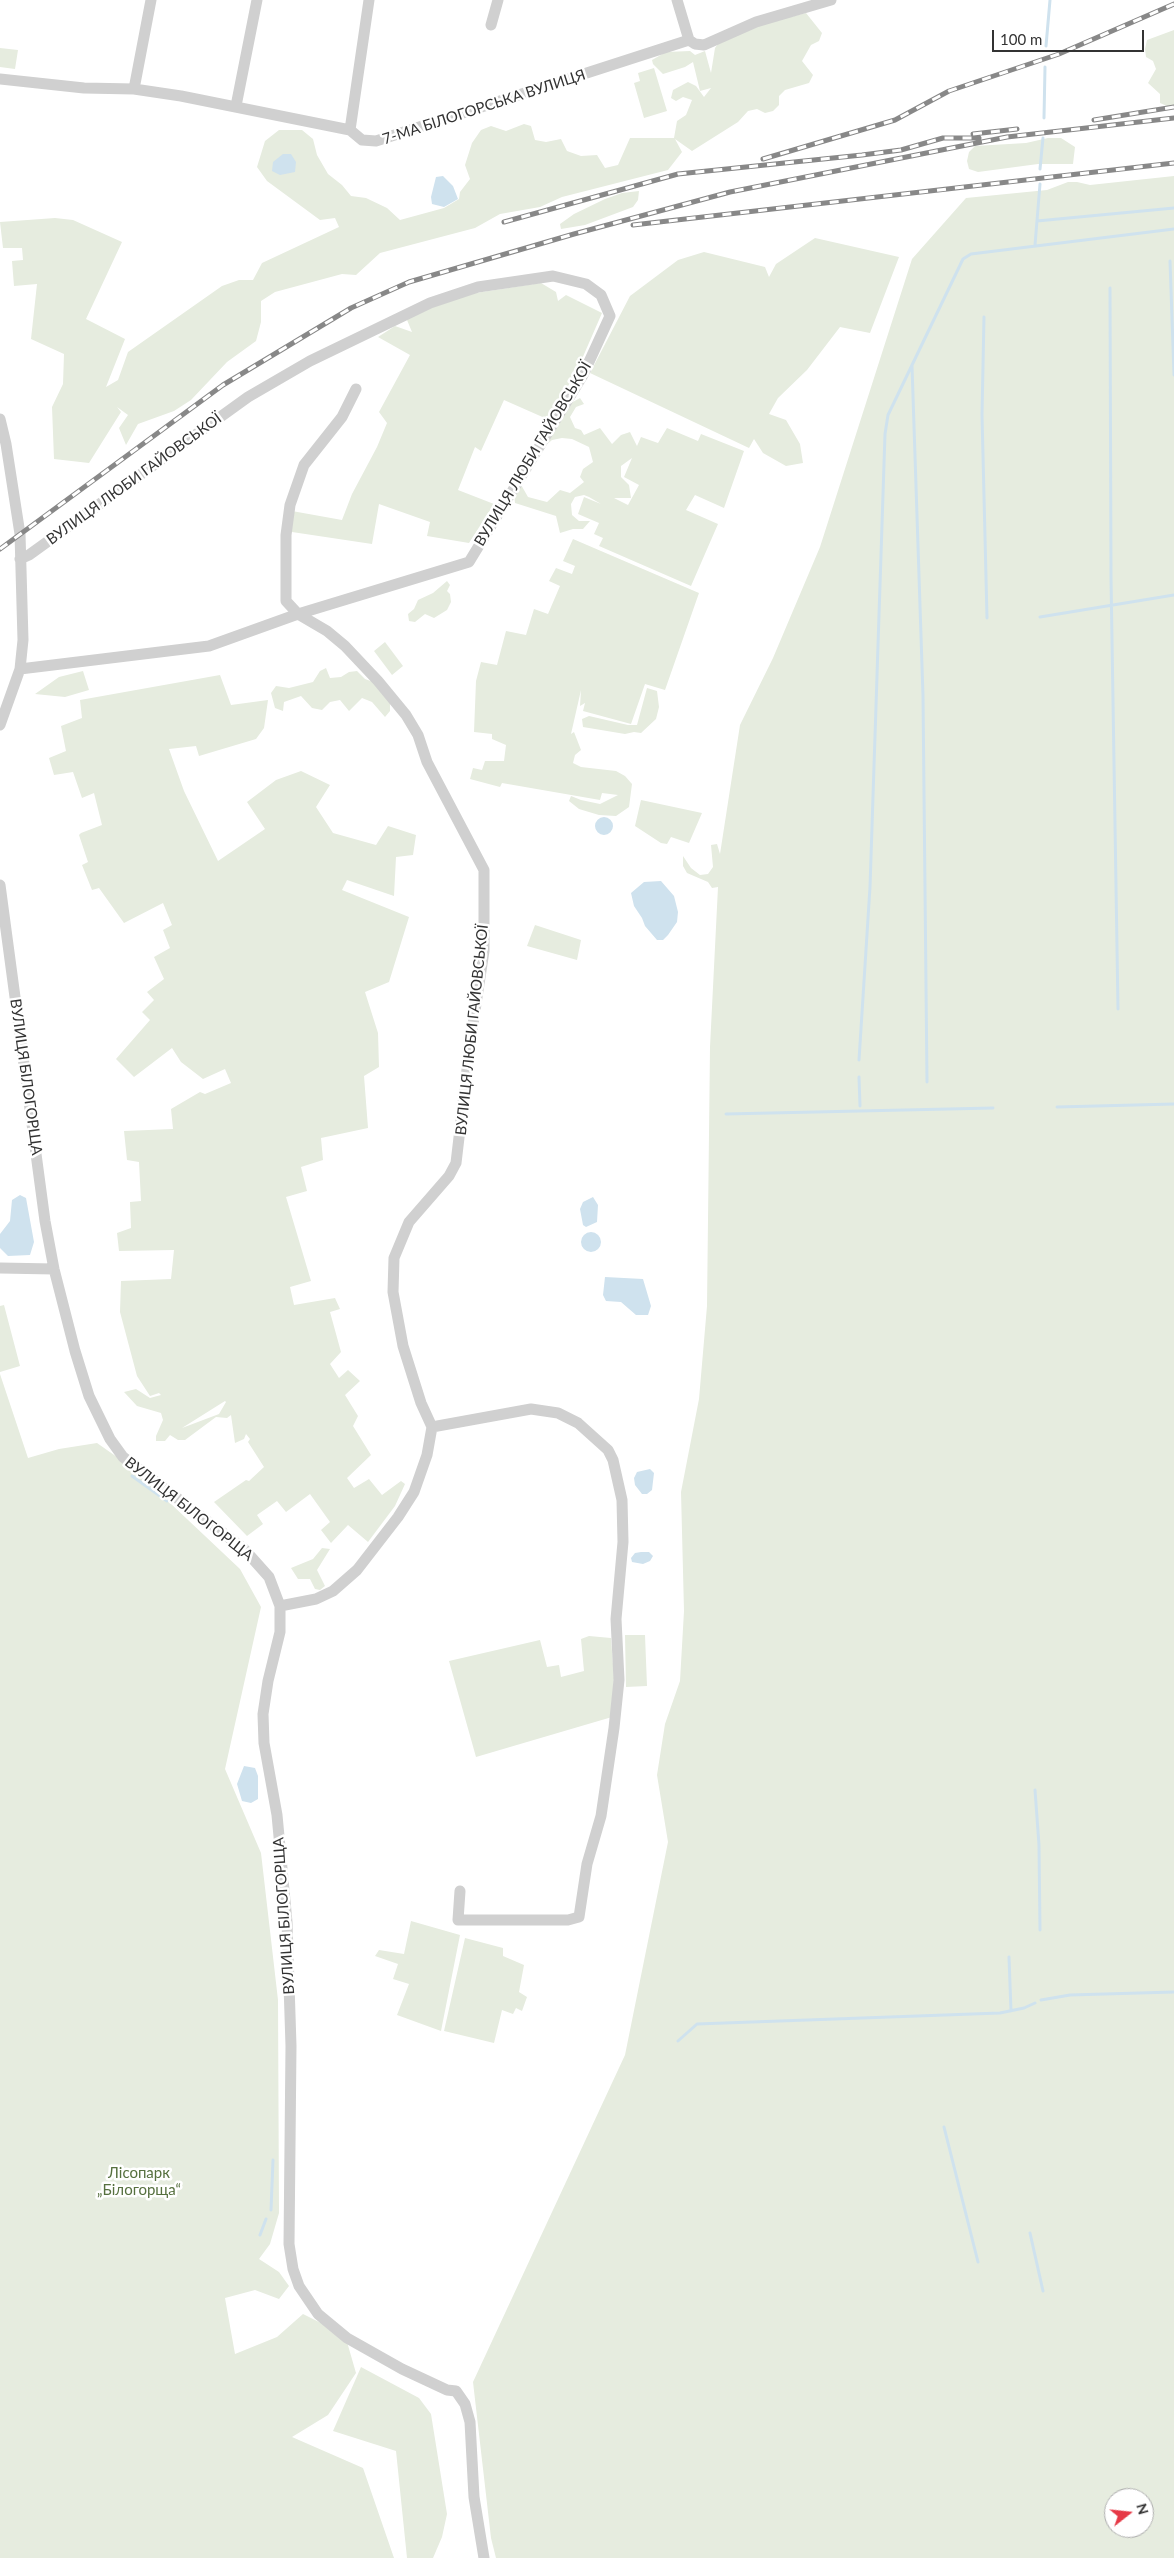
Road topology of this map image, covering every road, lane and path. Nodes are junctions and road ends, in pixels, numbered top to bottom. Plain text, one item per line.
1 (151, 0) edge
2 (257, 0) edge
3 (369, 0) edge
4 (498, 0) edge
5 (677, 0) edge
6 (831, 0) edge
7 (491, 25) dead end
8 (689, 40) junction
9 (0, 79) edge
10 (134, 89) junction
11 (236, 106) junction
12 (350, 130) junction
13 (356, 389) dead end
14 (0, 419) edge
15 (20, 559) junction
16 (298, 614) junction
17 (20, 669) junction
18 (0, 725) edge
19 (0, 885) edge
20 (0, 1268) edge
21 (54, 1269) junction
22 (432, 1427) junction
23 (280, 1606) junction
24 (460, 1891) dead end
25 (484, 2558) edge

1 - 10 street
2 - 11 street
3 - 12 street
4 - 7 street
5 - 8 street
6 - 8 street
8 - 12 street, 7-МА БІЛОГОРСЬКА ВУЛИЦЯ
9 - 10 street, 7-МА БІЛОГОРСЬКА ВУЛИЦЯ
10 - 11 street, 7-МА БІЛОГОРСЬКА ВУЛИЦЯ
11 - 12 street, 7-МА БІЛОГОРСЬКА ВУЛИЦЯ
13 - 16 street, ВУЛИЦЯ ЛЮБИ ГАЙОВСЬКОЇ
14 - 15 street
15 - 16 street, ВУЛИЦЯ ЛЮБИ ГАЙОВСЬКОЇ
15 - 17 street
16 - 17 street, ВУЛИЦЯ ЛЮБИ ГАЙОВСЬКОЇ
16 - 22 street, ВУЛИЦЯ ЛЮБИ ГАЙОВСЬКОЇ
17 - 18 street
19 - 21 street, ВУЛИЦЯ БІЛОГОРЩА
20 - 21 street
21 - 23 street, ВУЛИЦЯ БІЛОГОРЩА
22 - 23 street
22 - 24 street
23 - 25 street, ВУЛИЦЯ БІЛОГОРЩА

